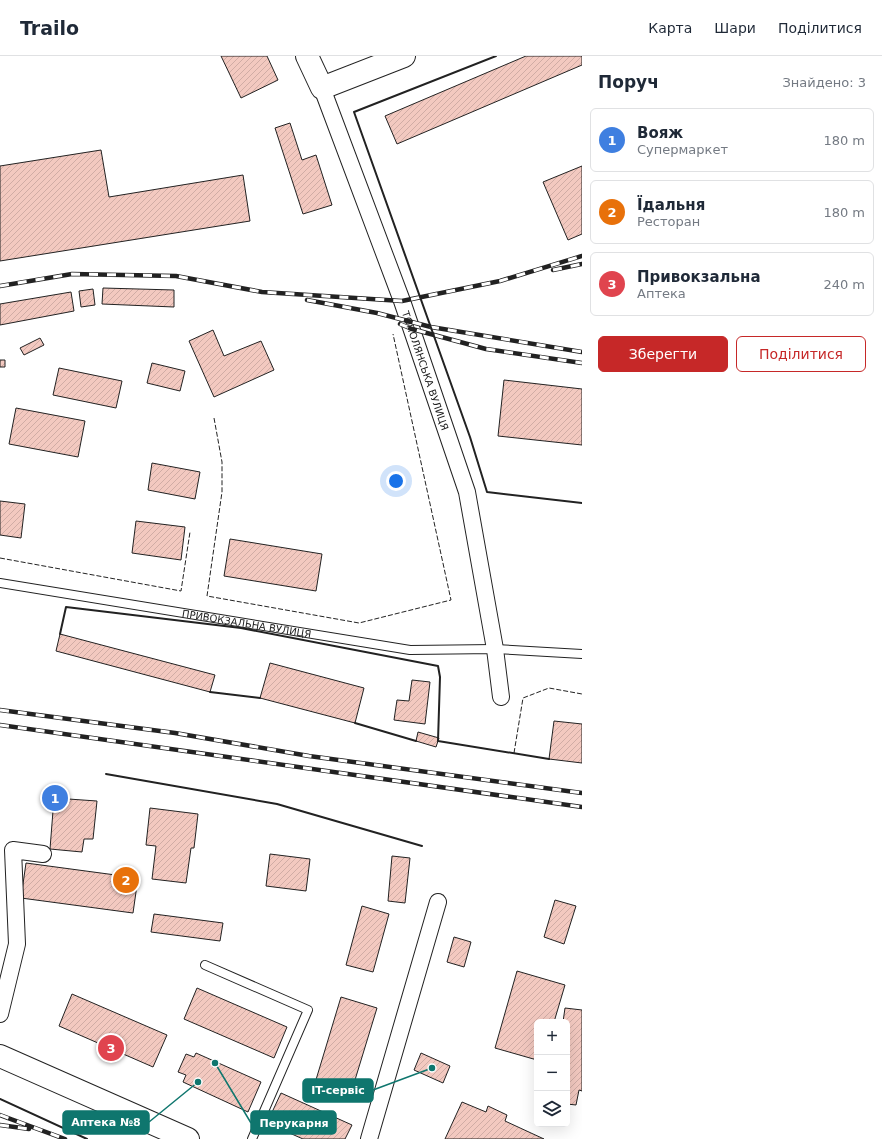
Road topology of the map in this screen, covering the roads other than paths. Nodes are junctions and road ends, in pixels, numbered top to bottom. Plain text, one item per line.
1 (307, 56) edge
2 (404, 56) edge
3 (322, 88) junction
4 (0, 583) edge
5 (495, 649) junction
6 (582, 654) edge
7 (501, 697) dead end
8 (44, 854) dead end
9 (438, 902) dead end
10 (205, 965) dead end
11 (0, 1014) edge
12 (0, 1056) edge
13 (188, 1139) edge
14 (252, 1139) edge
15 (369, 1139) edge

1 - 3 main road, ТОПОЛЯНСЬКА ВУЛИЦЯ
2 - 3 main road
3 - 5 street, ТОПОЛЯНСЬКА ВУЛИЦЯ
4 - 5 lane, ПРИВОКЗАЛЬНА ВУЛИЦЯ
5 - 6 lane, ПРИВОКЗАЛЬНА ВУЛИЦЯ
5 - 7 street, ТОПОЛЯНСЬКА ВУЛИЦЯ
8 - 11 street
9 - 15 street
10 - 14 lane
12 - 13 main road

